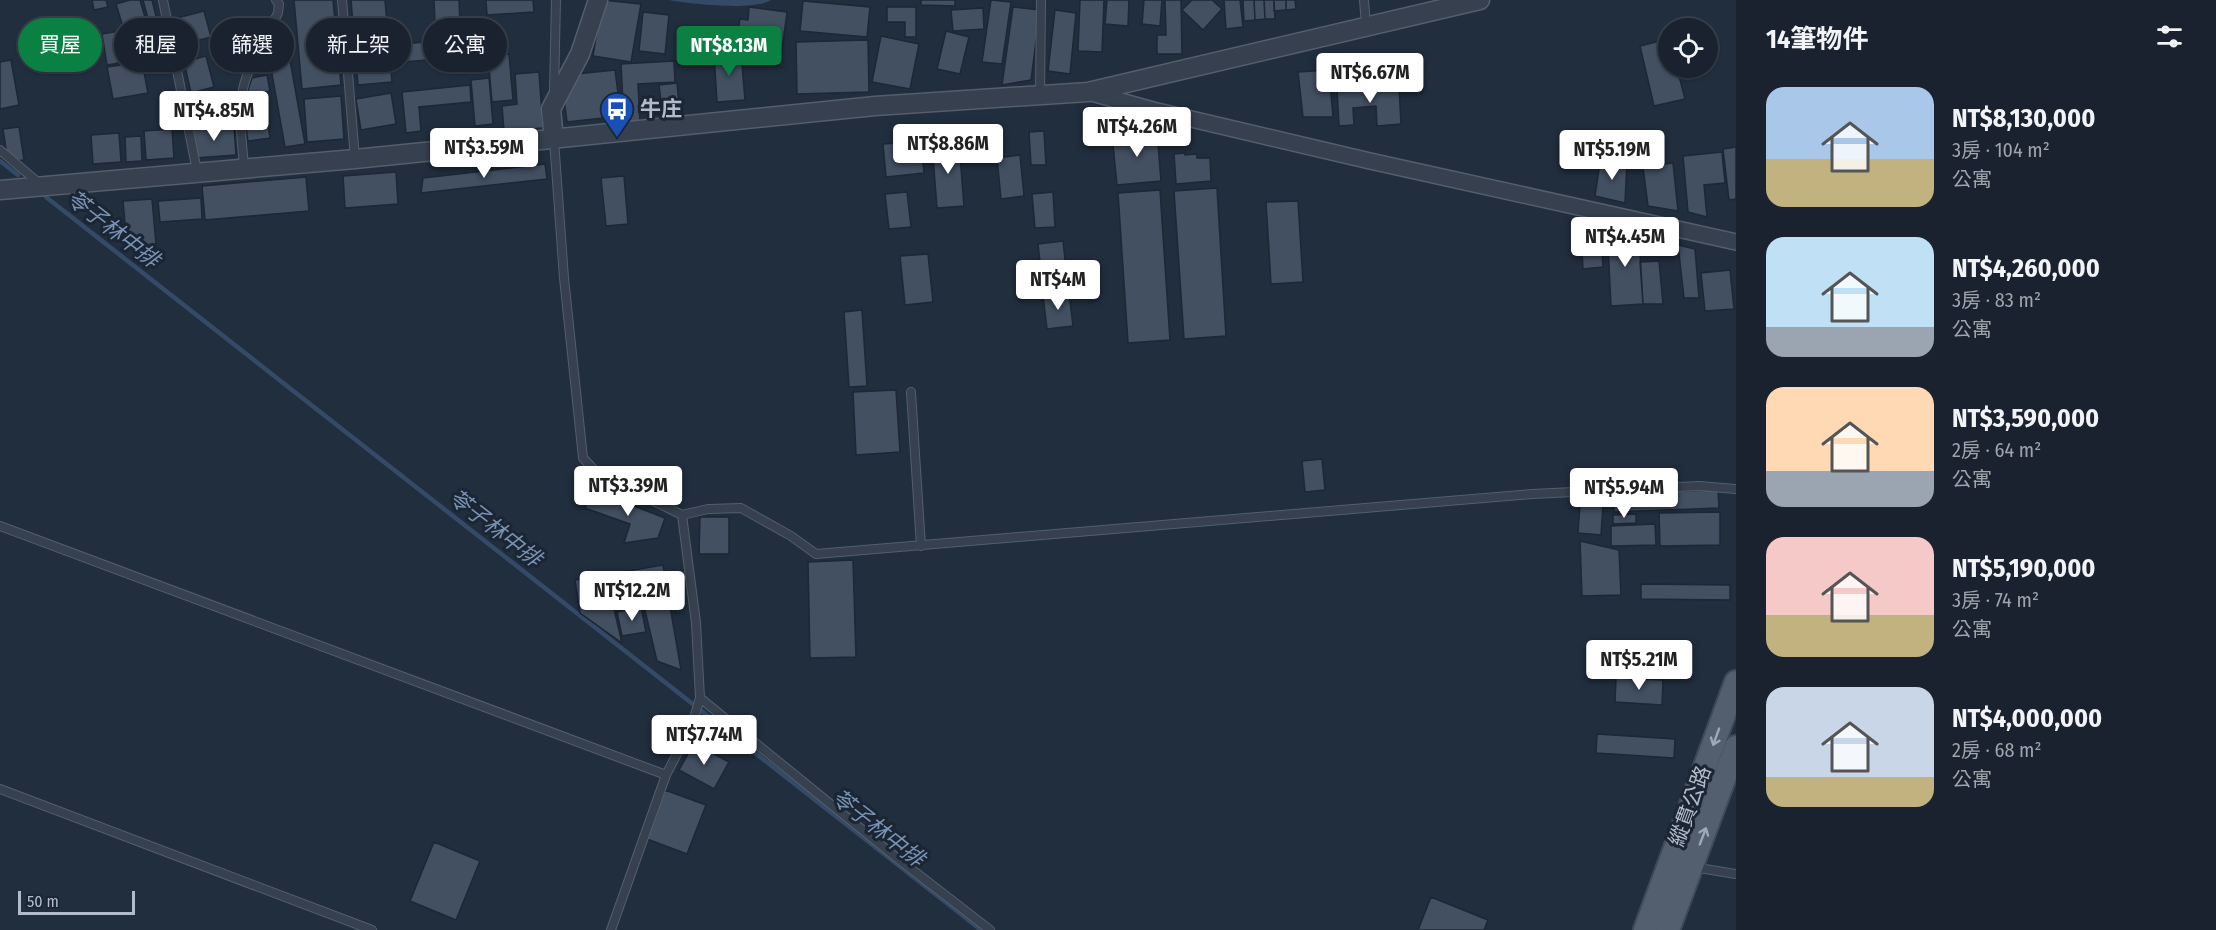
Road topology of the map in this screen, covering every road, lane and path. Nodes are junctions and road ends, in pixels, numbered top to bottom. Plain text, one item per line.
1 (163, 0) edge
2 (276, 0) edge
3 (342, 0) edge
4 (556, 0) edge
5 (598, 0) edge
6 (1041, 0) edge
7 (1364, 0) edge
8 (1480, 0) edge
9 (1367, 28) junction
10 (1088, 92) junction
11 (1040, 96) junction
12 (554, 100) junction
13 (554, 139) junction
14 (0, 150) edge
15 (355, 159) junction
16 (244, 167) junction
17 (197, 171) junction
18 (41, 185) junction
19 (0, 190) edge
20 (1736, 242) edge
21 (911, 392) dead end
22 (1736, 489) edge
23 (682, 515) junction
24 (0, 526) edge
25 (921, 546) junction
26 (1736, 682) edge
27 (699, 701) junction
28 (1731, 711) edge
29 (1736, 747) edge
30 (666, 775) junction
31 (0, 789) edge
32 (1691, 867) junction
33 (1736, 874) edge
34 (372, 930) edge
35 (611, 930) edge
36 (990, 930) edge
37 (1645, 930) edge
38 (1668, 930) edge

1 - 17 lane
2 - 16 lane
3 - 15 lane
4 - 12 lane
5 - 12 street
6 - 11 lane
7 - 9 lane
8 - 9 street
9 - 10 street
10 - 11 street
10 - 20 street
11 - 13 street
12 - 13 street
13 - 15 street
13 - 23 lane
14 - 18 lane
15 - 16 street
16 - 17 street
17 - 18 street
18 - 19 street
21 - 25 lane
22 - 25 lane
23 - 25 lane
23 - 27 lane
24 - 30 lane
26 - 28 main road, 縱貫公路
27 - 30 lane
27 - 36 lane
28 -> 37 main road, 縱貫公路
32 -> 29 main road, 縱貫公路
30 - 35 lane
31 - 34 lane
32 - 33 lane
32 - 38 main road, 縱貫公路

